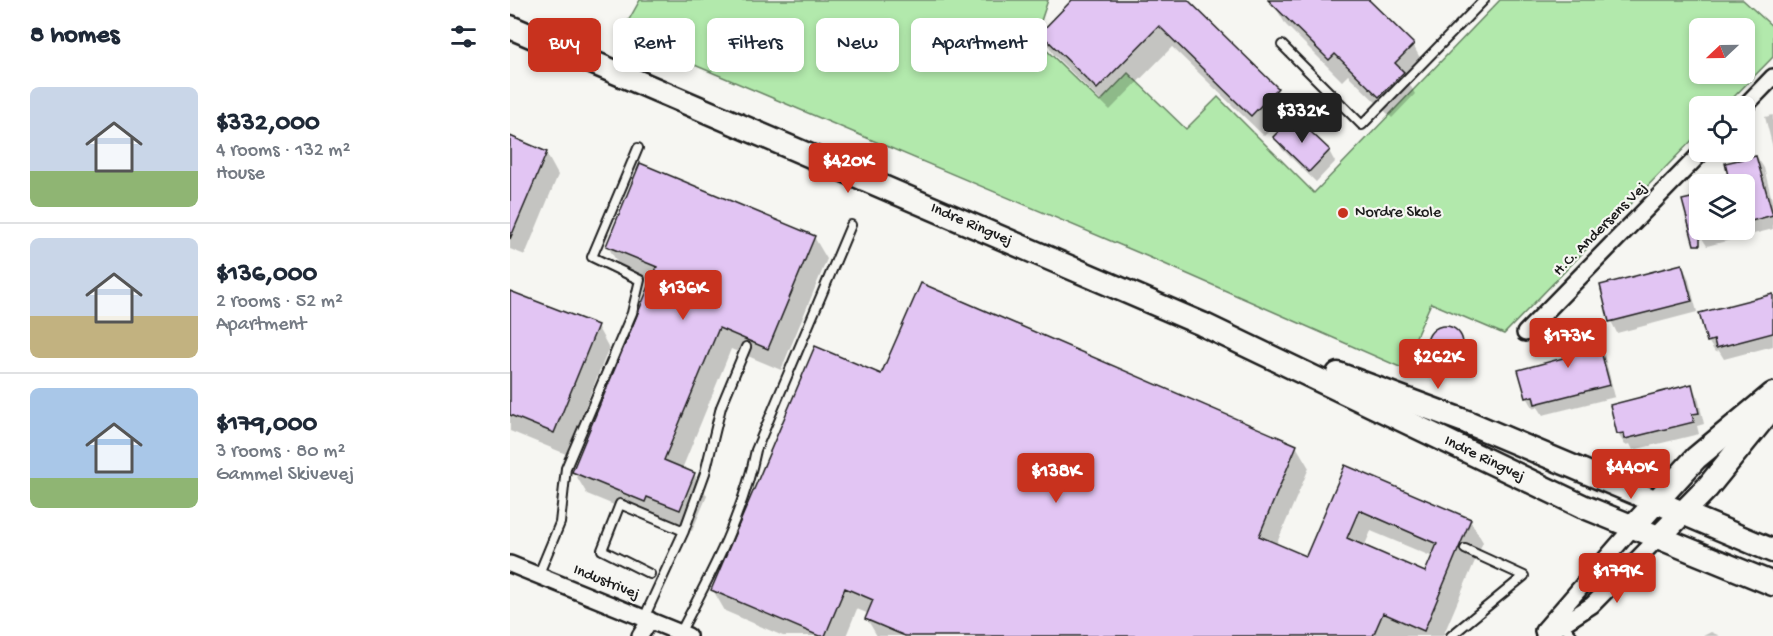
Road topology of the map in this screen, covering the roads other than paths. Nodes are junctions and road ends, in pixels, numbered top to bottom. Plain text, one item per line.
1 (1484, 0) edge
2 (510, 27) edge
3 (1282, 45) dead end
4 (1773, 77) edge
5 (1755, 96) edge
6 (638, 148) dead end
7 (1692, 162) edge
8 (851, 225) dead end
9 (1202, 324) junction
10 (1525, 333) dead end
11 (746, 347) dead end
12 (1773, 394) edge
13 (1773, 406) edge
14 (1658, 500) junction
15 (1684, 511) junction
16 (1634, 526) junction
17 (684, 531) junction
18 (1659, 537) junction
19 (1465, 549) dead end
20 (1773, 551) edge
21 (510, 564) edge
22 (650, 574) dead end
23 (538, 576) junction
24 (1773, 584) edge
25 (647, 619) junction
26 (1559, 620) junction
27 (684, 634) edge
28 (640, 636) edge
29 (1451, 636) edge
30 (1539, 636) edge
31 (1544, 636) edge
32 (1573, 636) edge

1 - 3 lane
2 - 9 street, Indre Ringvej
4 - 5 street
6 - 23 lane
7 - 10 street, H.C. Andersens Vej
8 - 27 lane
9 - 14 street, Indre Ringvej
9 - 16 street, Indre Ringvej
11 - 17 lane
12 - 14 street
13 - 15 street
14 - 15 street, Indre Ringvej
14 - 16 street
15 - 18 street
15 - 20 street, Indre Ringvej
16 - 18 street, Indre Ringvej
16 - 26 street
17 - 22 lane
17 - 25 lane
18 - 24 street, Indre Ringvej
18 - 26 street
19 - 29 lane
21 - 23 street, Industrivej
23 - 25 street, Industrivej
25 - 27 street, Industrivej
25 - 28 street
26 - 30 street
26 - 31 street
26 - 32 lane

